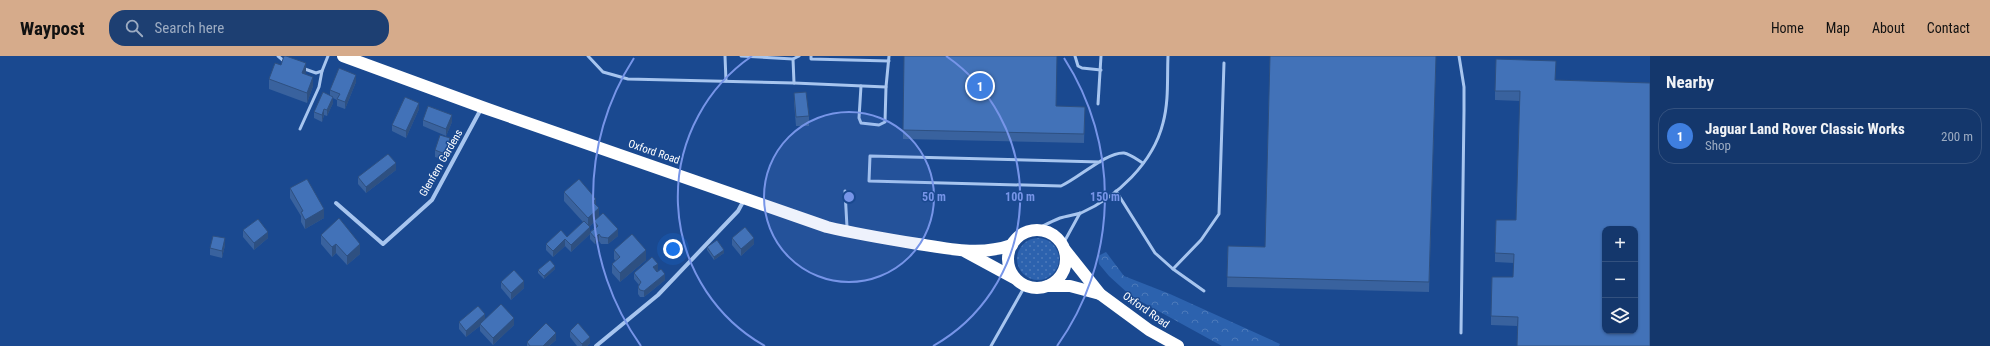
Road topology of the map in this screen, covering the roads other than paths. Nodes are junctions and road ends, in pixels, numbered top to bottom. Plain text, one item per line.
1 (278, 56) edge
2 (328, 56) edge
3 (343, 56) edge
4 (588, 56) edge
5 (725, 56) edge
6 (741, 56) edge
7 (799, 56) edge
8 (811, 56) edge
9 (889, 56) edge
10 (1076, 56) edge
11 (1101, 56) edge
12 (1168, 56) edge
13 (1459, 56) edge
14 (793, 59) junction
15 (889, 61) junction
16 (288, 63) edge
17 (1224, 63) dead end
18 (295, 65) edge
19 (1101, 70) junction
20 (322, 71) junction
21 (726, 82) junction
22 (794, 82) junction
23 (861, 86) junction
24 (886, 86) junction
25 (1098, 104) dead end
26 (482, 107) junction
27 (300, 128) dead end
28 (1100, 162) junction
29 (1143, 163) junction
30 (845, 191) dead end
31 (1116, 191) junction
32 (745, 198) junction
33 (336, 203) dead end
34 (1080, 213) junction
35 (1035, 230) junction
36 (847, 231) junction
37 (1012, 245) junction
38 (1064, 247) junction
39 (964, 251) junction
40 (1173, 269) junction
41 (1014, 278) junction
42 (1025, 286) junction
43 (1048, 286) junction
44 (1204, 291) dead end
45 (1100, 294) junction
46 (1460, 333) dead end
47 (596, 346) edge
48 (991, 346) edge
49 (1178, 346) edge

1 - 16 lane
2 - 20 lane
3 - 26 highway, Oxford Road
4 - 21 lane
5 - 21 lane
6 - 14 lane
7 - 14 lane
8 - 15 lane
9 - 15 lane
10 - 19 lane
11 - 19 lane
12 - 29 lane
13 - 46 lane
14 - 22 lane
15 - 24 lane
17 - 40 lane
18 - 20 lane
19 - 25 lane
20 - 27 lane
21 - 22 lane
22 - 23 lane
23 - 24 lane
23 - 24 lane
26 - 32 highway, Oxford Road
26 - 33 street, Glenfern Gardens
28 - 28 lane
28 - 29 lane
29 - 31 lane
30 - 36 lane
31 - 34 lane
31 - 40 lane
32 - 36 highway, Oxford Road
32 - 47 street
34 - 35 lane
34 - 38 lane
35 - 37 highway
35 - 38 highway
36 - 39 highway, Oxford Road
37 - 39 highway, Oxford Road
37 - 41 highway
38 - 43 highway
38 - 45 highway, Oxford Road
39 - 41 highway, Oxford Road
40 - 44 lane
41 - 42 highway
42 - 43 highway
42 - 48 lane
43 - 45 highway, Oxford Road
45 - 49 highway, Oxford Road

